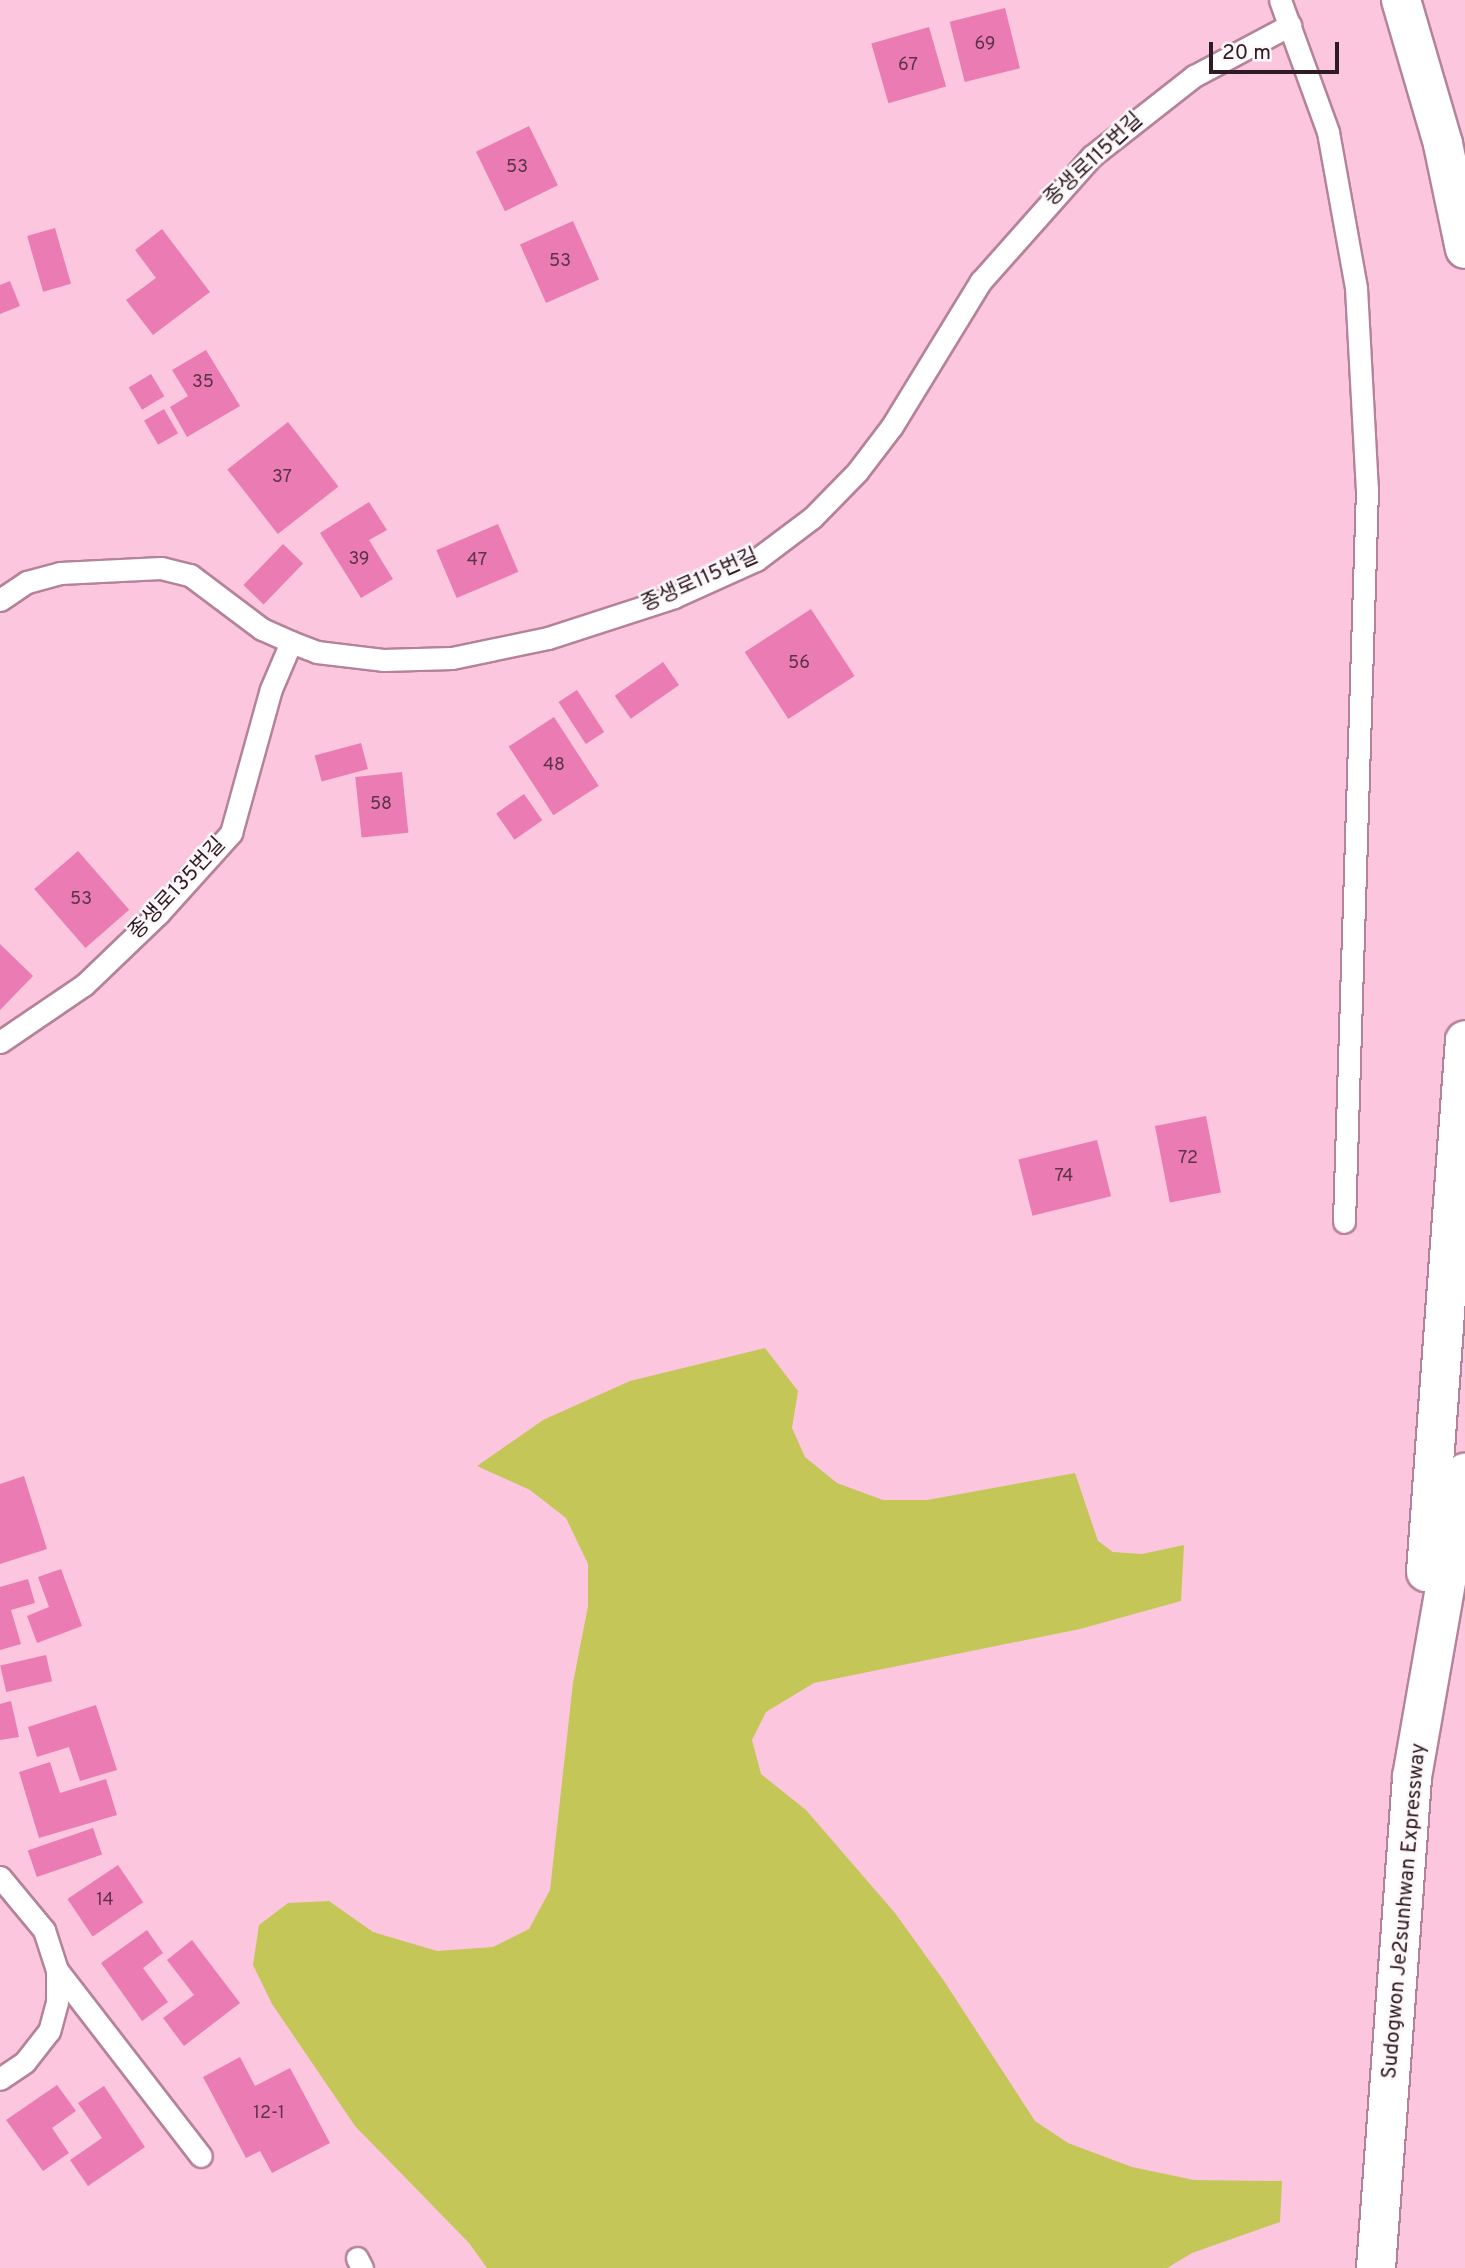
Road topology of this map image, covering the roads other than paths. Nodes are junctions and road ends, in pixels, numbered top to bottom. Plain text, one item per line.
1 (1280, 0) edge
2 (1401, 0) edge
3 (1290, 25) junction
4 (1465, 249) edge
5 (0, 600) edge
6 (291, 642) junction
7 (1465, 1040) edge
8 (0, 1042) edge
9 (1344, 1222) dead end
10 (1465, 1473) edge
11 (1412, 1777) junction
12 (0, 1877) edge
13 (57, 1970) junction
14 (0, 2079) edge
15 (201, 2156) dead end
16 (1376, 2268) edge

1 - 3 lane
2 - 4 highway
3 - 6 lane, 종생로115번길
3 - 9 lane
5 - 6 lane, 종생로115번길
6 - 8 lane, 종생로135번길
7 - 11 highway
10 - 11 highway, Sudogwon Je2sunhwan Expressway
11 - 16 highway, Sudogwon Je2sunhwan Expressway
12 - 13 lane
13 - 14 lane
13 - 15 lane

